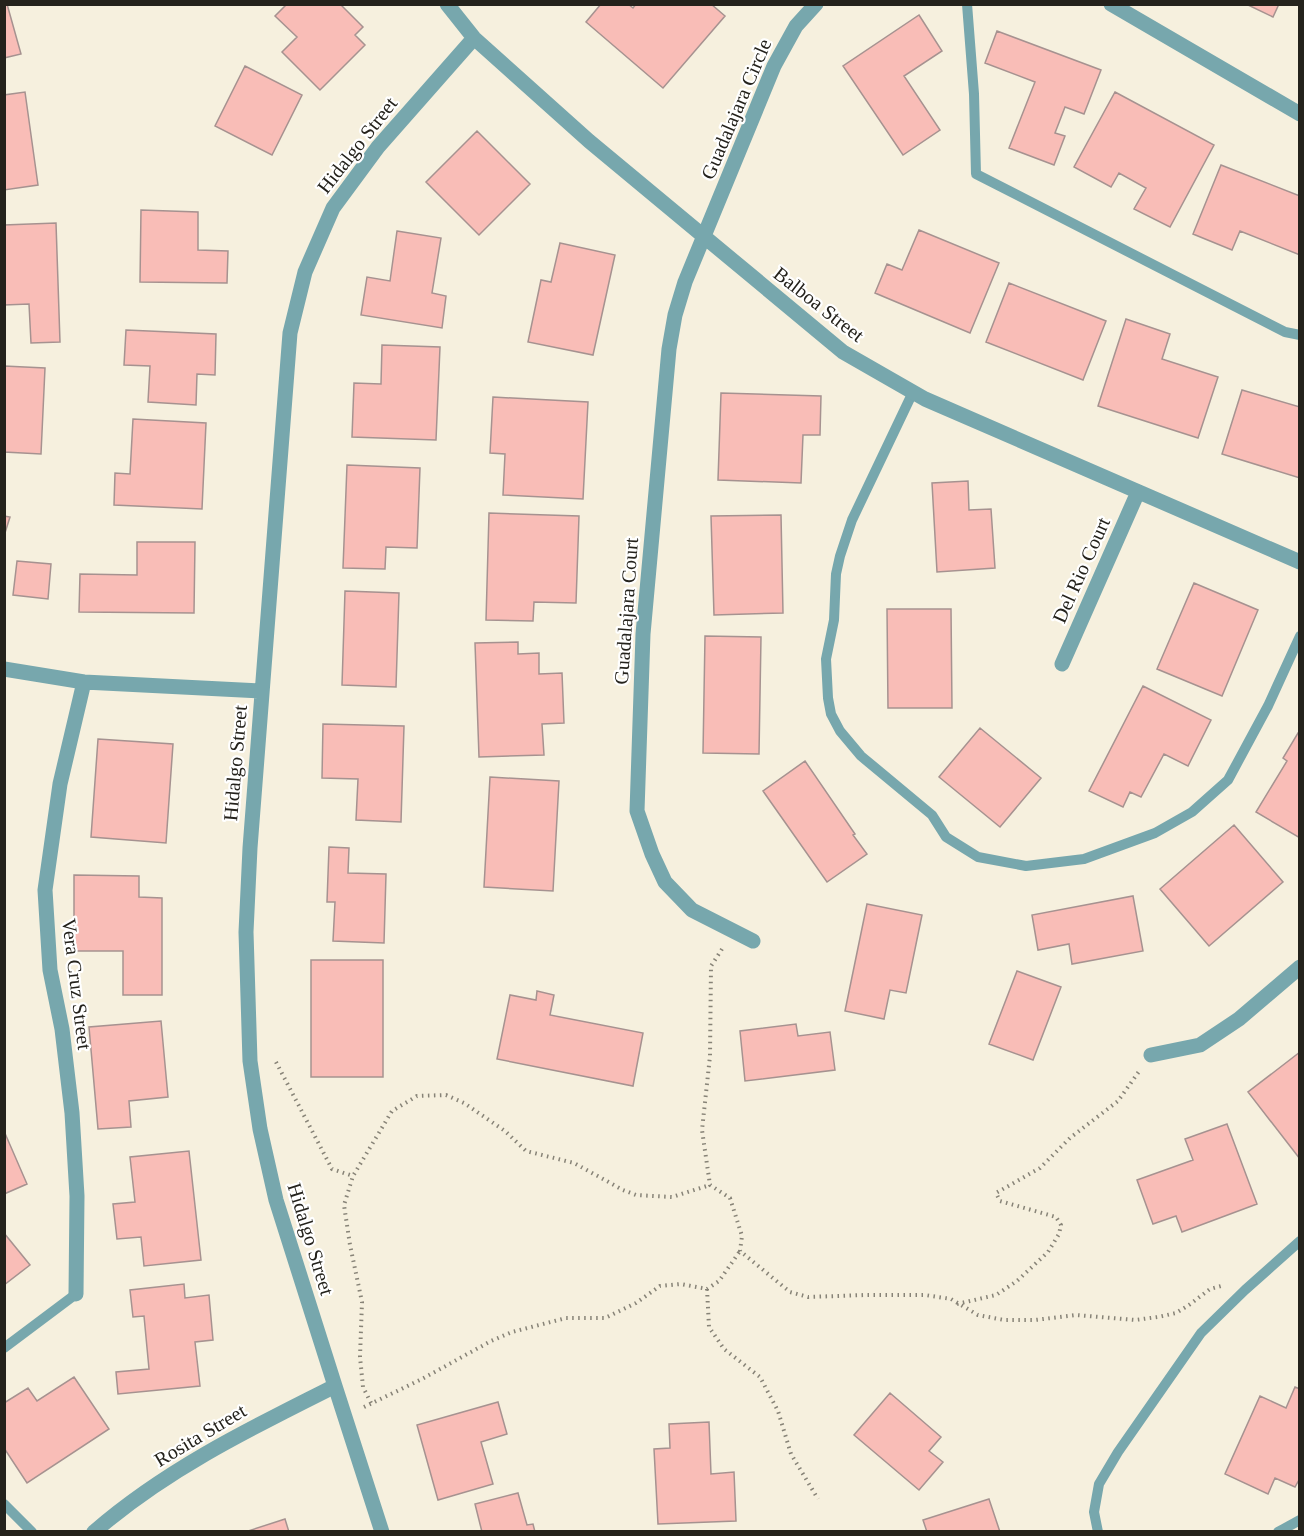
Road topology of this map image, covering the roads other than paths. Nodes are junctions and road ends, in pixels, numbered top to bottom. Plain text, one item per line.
1 (447, 4) edge
2 (816, 4) edge
3 (966, 4) edge
4 (1111, 4) edge
5 (474, 38) junction
6 (1299, 114) edge
7 (703, 237) junction
8 (1299, 335) edge
9 (913, 392) junction
10 (1138, 492) junction
11 (1299, 562) edge
12 (1299, 636) edge
13 (1062, 664) dead end
14 (4, 669) edge
15 (84, 682) junction
16 (262, 691) junction
17 (753, 942) dead end
18 (1299, 967) edge
19 (1151, 1055) road end
20 (1299, 1241) edge
21 (76, 1294) joint
22 (4, 1348) edge
23 (335, 1386) junction
24 (4, 1504) edge
25 (1299, 1520) edge
26 (32, 1532) edge
27 (94, 1532) edge
28 (382, 1532) edge
29 (1098, 1532) edge
30 (1278, 1532) edge

1 - 5 street, Balboa Street
2 - 7 street, Guadalajara Circle
3 - 8 lane
4 - 6 street
5 - 7 street, Balboa Street
5 - 16 street, Hidalgo Street
7 - 9 street, Balboa Street
7 - 17 street, Guadalajara Court
9 - 10 street, Balboa Street
9 - 12 lane
10 - 11 street, Balboa Street
10 - 13 street, Del Rio Court
14 - 15 street
15 - 16 street
15 - 21 street, Vera Cruz Street
16 - 23 street, Hidalgo Street
18 - 19 street
20 - 29 lane
21 - 22 lane
23 - 27 street, Rosita Street
23 - 28 street, Hidalgo Street
24 - 26 lane
25 - 30 lane

